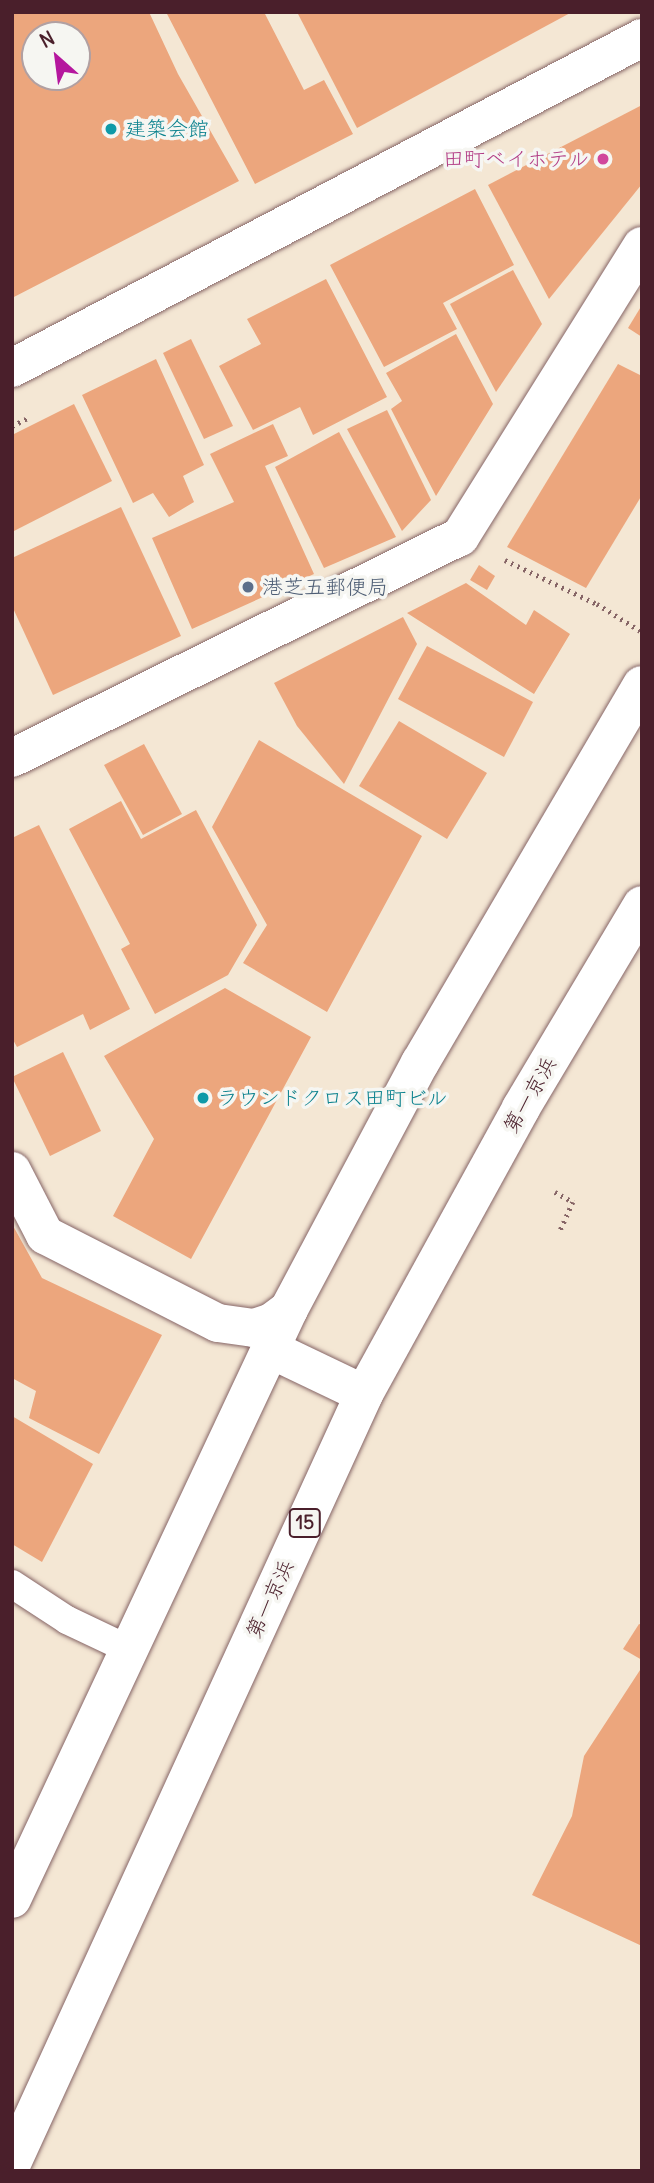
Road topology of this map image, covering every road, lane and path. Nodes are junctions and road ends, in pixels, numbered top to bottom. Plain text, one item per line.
1 (642, 38) edge
2 (642, 246) edge
3 (12, 368) edge
4 (460, 537) junction
5 (642, 632) edge
6 (642, 685) edge
7 (12, 758) edge
8 (642, 905) edge
9 (12, 1171) edge
10 (555, 1192) dead end
11 (559, 1233) dead end
12 (289, 1309) junction
13 (270, 1349) junction
14 (364, 1394) junction
15 (12, 1584) edge
16 (126, 1648) junction
17 (12, 1899) edge
18 (12, 2163) edge

1 - 3 main road
2 - 4 main road
4 - 5 path, bridge
4 - 7 main road
6 - 12 main road
8 - 14 main road, 第一京浜 / 15
9 - 12 main road
10 - 11 path
12 - 13 main road
13 - 14 main road
13 - 16 main road
14 - 18 main road, 第一京浜 / 15
15 - 16 lane
16 - 17 main road

